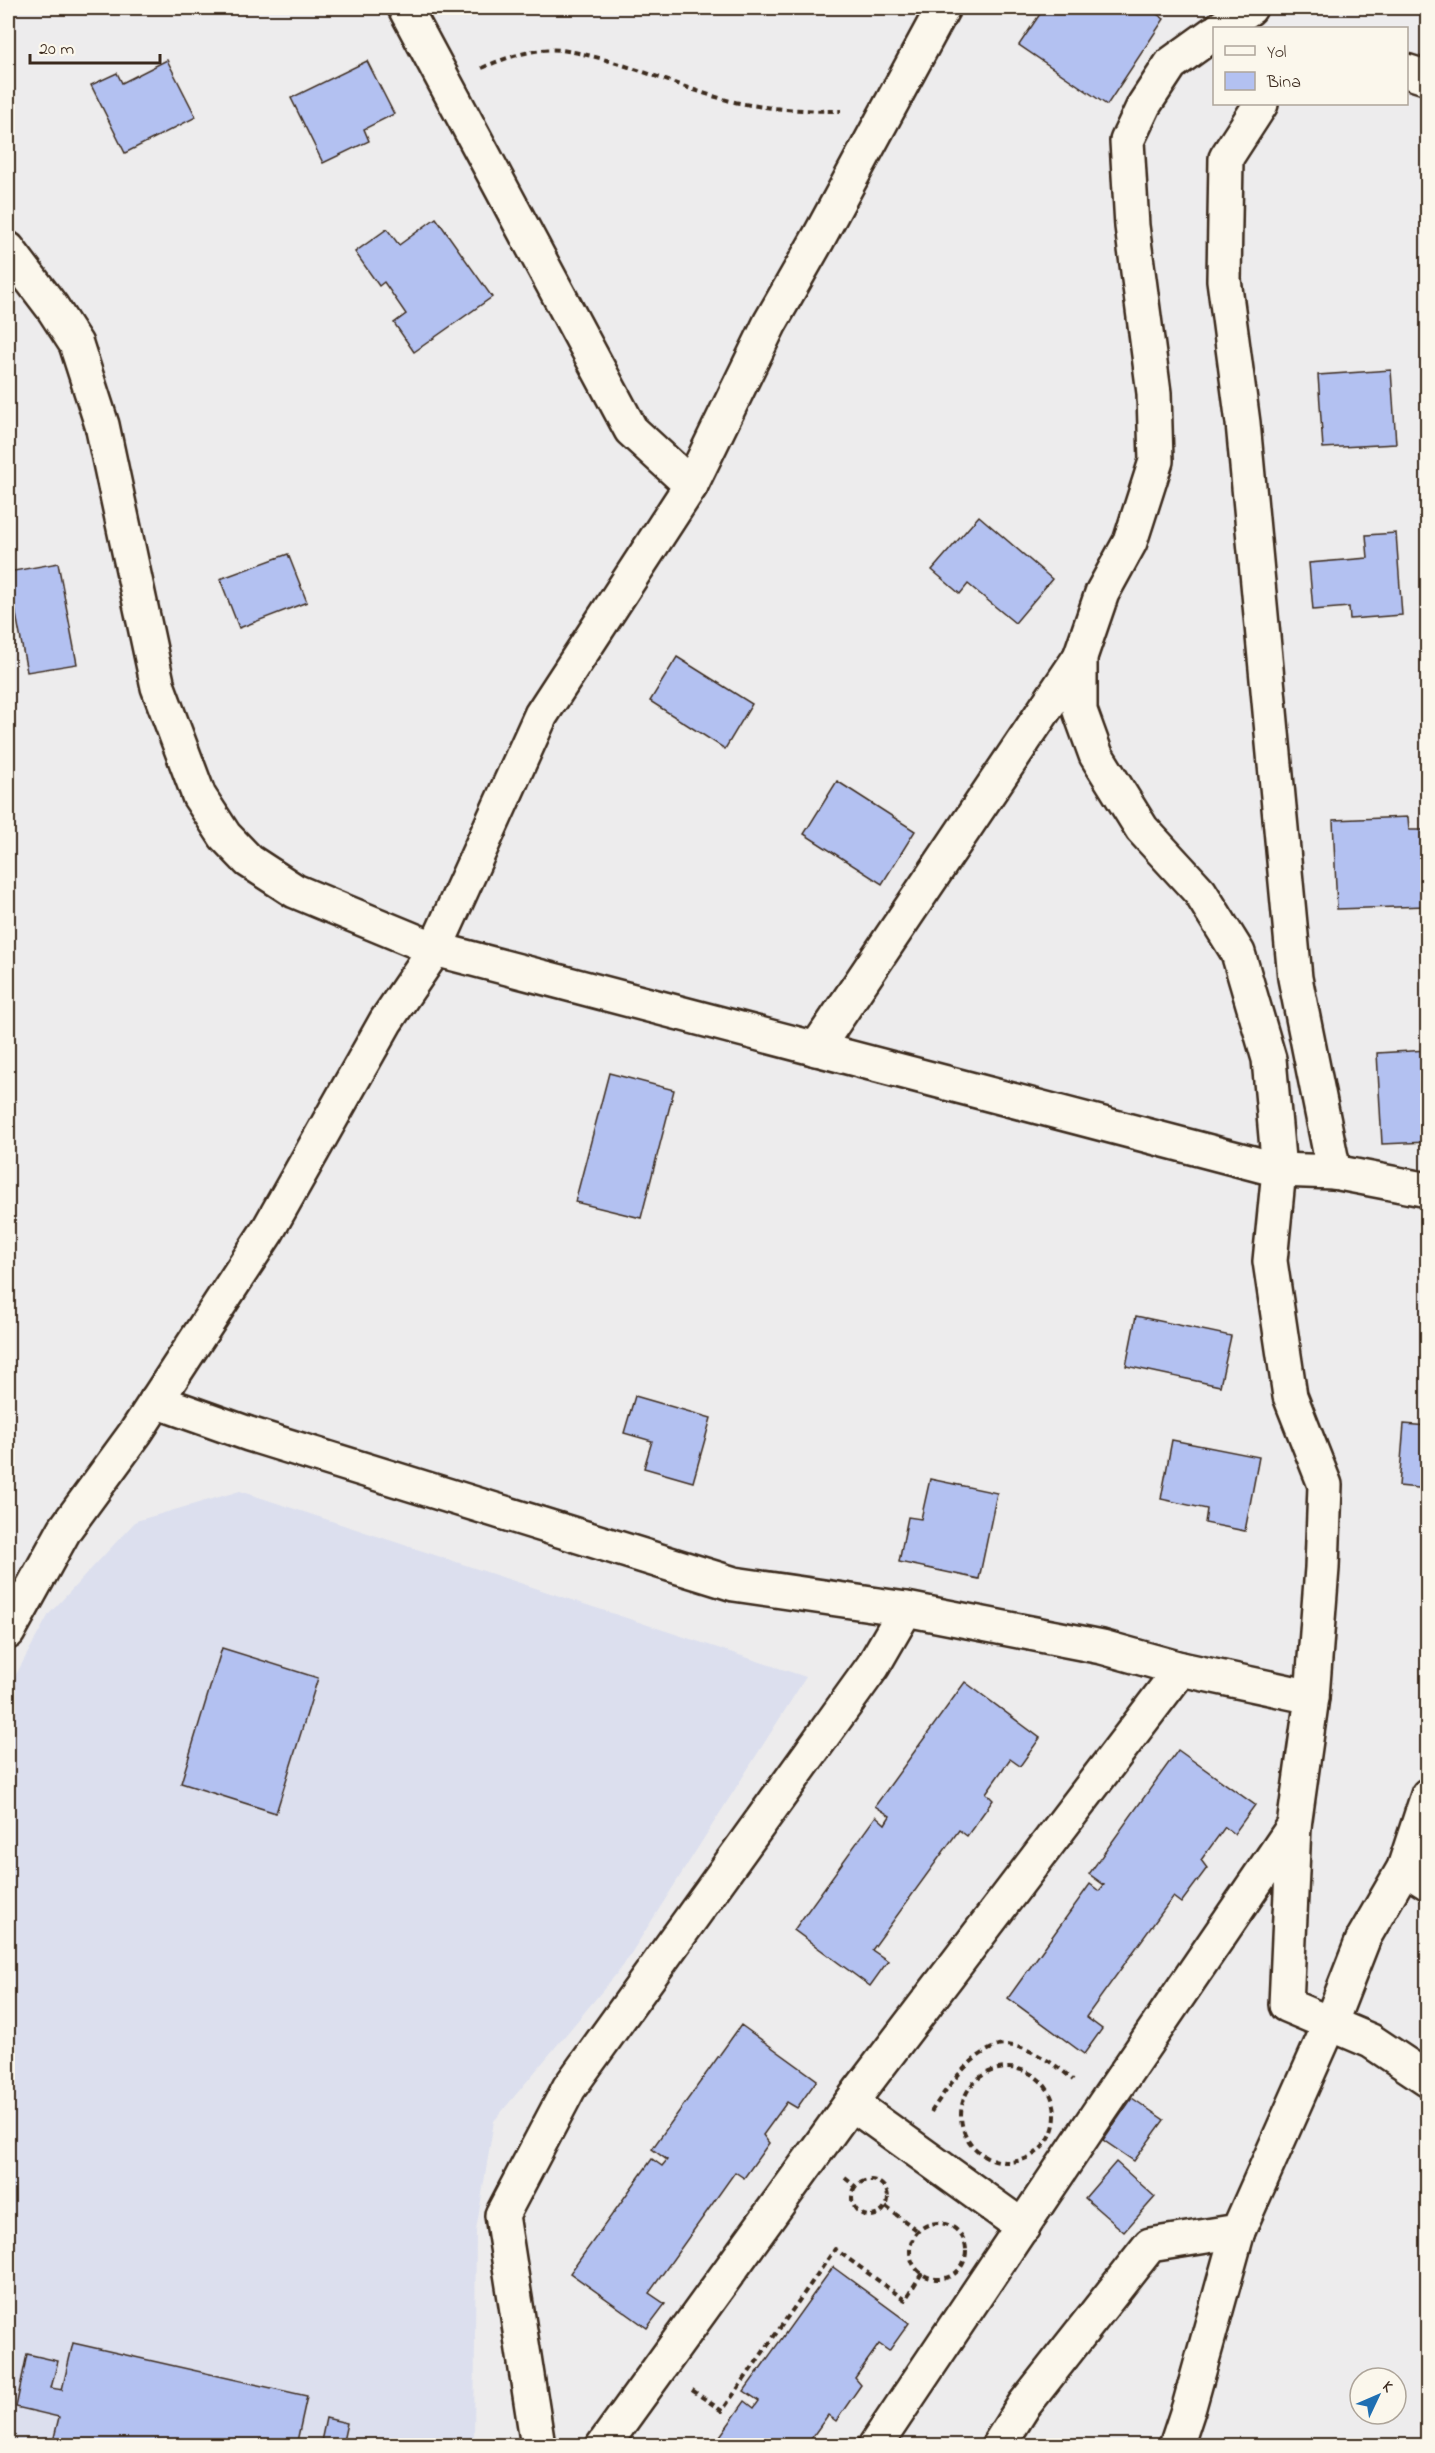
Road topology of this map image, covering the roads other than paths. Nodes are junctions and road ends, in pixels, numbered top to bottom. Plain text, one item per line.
1 (405, 8) edge
2 (943, 8) edge
3 (1250, 8) edge
4 (1222, 27) edge
5 (1213, 34) edge
6 (1408, 71) edge
7 (1428, 78) edge
8 (1260, 105) edge
9 (8, 249) edge
10 (692, 485) junction
11 (1080, 657) junction
12 (435, 949) junction
13 (816, 1049) junction
14 (1279, 1170) junction
15 (1334, 1172) junction
16 (1428, 1190) edge
17 (156, 1401) junction
18 (906, 1609) junction
19 (8, 1632) edge
20 (1181, 1668) junction
21 (1312, 1697) junction
22 (1428, 1795) edge
23 (1294, 1826) junction
24 (1416, 1875) edge
25 (1330, 2024) junction
26 (1428, 2079) edge
27 (851, 2103) junction
28 (1023, 2227) junction
29 (1238, 2231) junction
30 (538, 2445) edge
31 (603, 2445) edge
32 (875, 2445) edge
33 (998, 2445) edge
34 (1176, 2445) edge

1 - 10 street
2 - 10 street
3 - 4 street
5 - 11 street
6 - 7 street
8 - 15 street
9 - 12 street
10 - 12 street
11 - 13 street
11 - 14 street
12 - 13 street
12 - 17 street
13 - 14 street
14 - 15 street
14 - 21 street
15 - 16 street
17 - 18 street
17 - 19 street
18 - 20 street
18 - 30 street
20 - 21 street
20 - 27 street
21 - 23 street
22 - 24 street
23 - 25 street
23 - 28 street
24 - 25 street
25 - 26 street
25 - 29 street
27 - 28 street
27 - 31 street
28 - 32 street
29 - 33 street
29 - 34 street

